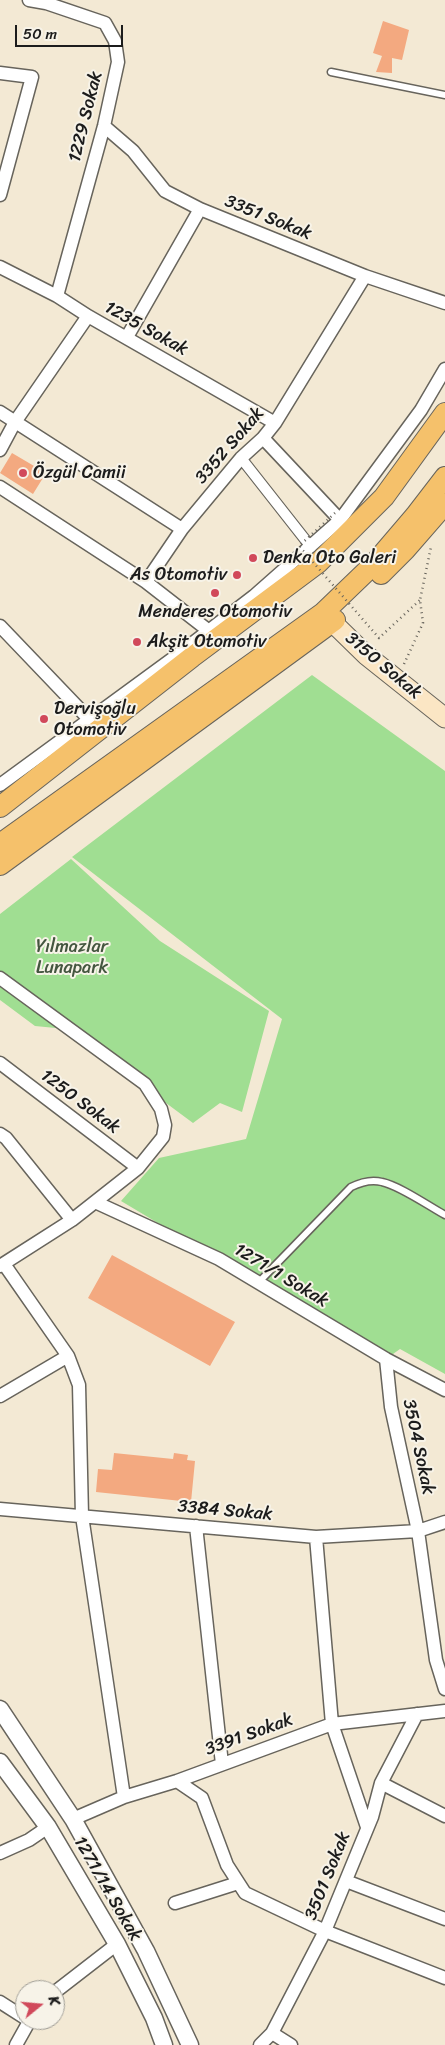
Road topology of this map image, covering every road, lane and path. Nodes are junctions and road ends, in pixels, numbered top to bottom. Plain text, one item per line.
1 (29, 0) edge
2 (331, 72) dead end
3 (0, 73) edge
4 (445, 95) edge
5 (104, 126) junction
6 (0, 195) edge
7 (200, 208) junction
8 (1, 268) edge
9 (365, 276) junction
10 (57, 296) junction
11 (445, 303) edge
12 (88, 316) junction
13 (127, 337) junction
14 (445, 369) edge
15 (0, 412) edge
16 (445, 413) edge
17 (15, 422) junction
18 (275, 423) junction
19 (263, 438) junction
20 (0, 450) edge
21 (241, 458) junction
22 (445, 477) edge
23 (0, 488) edge
24 (445, 504) edge
25 (338, 517) junction
26 (182, 530) junction
27 (433, 538) dead end
28 (311, 547) junction
29 (405, 550) junction
30 (374, 564) junction
31 (146, 582) junction
32 (420, 600) junction
33 (327, 618) junction
34 (0, 626) edge
35 (209, 631) junction
36 (397, 680) junction
37 (445, 718) edge
38 (89, 719) junction
39 (1, 783) edge
40 (1, 807) edge
41 (0, 844) edge
42 (0, 865) edge
43 (0, 978) edge
44 (0, 1063) edge
45 (0, 1134) edge
46 (138, 1168) junction
47 (95, 1202) junction
48 (445, 1215) edge
49 (72, 1220) junction
50 (2, 1265) edge
51 (258, 1283) junction
52 (68, 1356) junction
53 (386, 1358) junction
54 (445, 1390) edge
55 (0, 1396) edge
56 (0, 1509) edge
57 (82, 1516) junction
58 (445, 1522) edge
59 (196, 1526) junction
60 (418, 1531) junction
61 (316, 1537) junction
62 (441, 1659) edge
63 (445, 1689) edge
64 (0, 1709) edge
65 (445, 1710) edge
66 (417, 1714) junction
67 (332, 1724) junction
68 (0, 1762) edge
69 (222, 1764) junction
70 (177, 1781) junction
71 (381, 1783) junction
72 (124, 1797) junction
73 (445, 1816) edge
74 (72, 1819) junction
75 (48, 1827) junction
76 (368, 1827) junction
77 (0, 1853) edge
78 (346, 1881) junction
79 (238, 1882) junction
80 (174, 1903) dead end
81 (445, 1919) edge
82 (325, 1931) junction
83 (117, 1944) junction
84 (445, 1978) edge
85 (65, 1984) edge
86 (0, 2002) edge
87 (15, 2012) edge
88 (23, 2030) edge
89 (272, 2033) junction
90 (16, 2045) edge
91 (164, 2045) edge
92 (190, 2045) edge
93 (260, 2045) edge
94 (291, 2045) edge

1 - 5 street, 1229 Sokak
2 - 4 lane
3 - 6 street
5 - 7 street, 3351 Sokak
5 - 10 street, 1229 Sokak
7 - 9 street, 3351 Sokak
7 - 13 street
8 - 10 street, 1235 Sokak
9 - 11 street, 3351 Sokak
9 - 18 street, 3352 Sokak
10 - 12 street, 1235 Sokak
12 - 13 street, 1235 Sokak
12 - 17 street
13 - 18 street, 1235 Sokak
14 - 25 street
15 - 17 street
16 - 40 main road
17 - 20 street
17 - 26 street
18 - 19 street, 3352 Sokak
19 - 21 street, 3352 Sokak
19 - 25 street
21 - 26 street, 3352 Sokak
21 - 28 street
22 - 30 main road
23 - 31 street
24 - 29 main road
25 - 28 street
25 - 32 path, bridge
26 - 31 street, 3352 Sokak
27 - 32 path
28 - 35 street
29 - 30 main road
29 - 33 main road
30 - 33 main road
31 - 35 street
32 - 36 path
33 - 36 main road, 3150 Sokak
33 - 41 main road
33 - 42 main road
34 - 38 street
35 - 38 street
36 - 37 main road, 3150 Sokak
38 - 39 street
43 - 46 street
44 - 46 street, 1250 Sokak
45 - 49 street
46 - 47 street
47 - 49 street
47 - 51 street, 1271/1 Sokak
48 - 51 lane
49 - 50 street
50 - 52 street
51 - 53 street, 1271/1 Sokak
52 - 55 street
52 - 57 street
53 - 54 street, 1271/1 Sokak
53 - 60 street, 3504 Sokak
56 - 57 street, 3384 Sokak
57 - 59 street, 3384 Sokak
57 - 72 street
58 - 60 street, 3384 Sokak
59 - 61 street, 3384 Sokak
59 - 69 street
60 - 61 street, 3384 Sokak
60 - 62 street, 3504 Sokak
61 - 67 street
62 - 63 street, 3504 Sokak
64 - 74 street
65 - 66 street, 3391 Sokak
66 - 67 street, 3391 Sokak
66 - 71 street, 3501 Sokak
67 - 69 street, 3391 Sokak
67 - 76 street
68 - 75 street, 1271/14 Sokak
69 - 70 street, 3391 Sokak
70 - 72 street, 3391 Sokak
70 - 79 street
71 - 73 street
71 - 76 street, 3501 Sokak
72 - 74 street, 3391 Sokak
74 - 92 street
75 - 77 street
75 - 83 street, 1271/14 Sokak
76 - 78 street, 3501 Sokak
78 - 81 street
78 - 82 street, 3501 Sokak
79 - 80 street
79 - 82 street
82 - 84 street
82 - 89 street, 3501 Sokak
83 - 85 street
83 - 91 street, 1271/14 Sokak
86 - 87 street
88 - 90 street
89 - 93 street, 3501 Sokak
89 - 94 street

